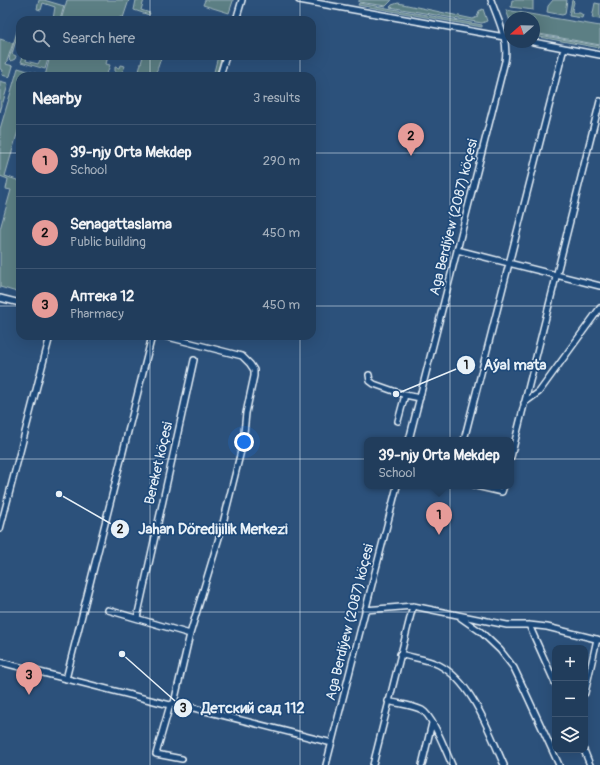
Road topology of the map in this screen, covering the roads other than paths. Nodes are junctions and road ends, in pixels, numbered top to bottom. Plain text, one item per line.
1 (242, 0) edge
2 (299, 0) edge
3 (491, 0) edge
4 (237, 16) edge
5 (504, 30) edge
6 (504, 36) edge
7 (540, 43) edge
8 (507, 48) edge
9 (564, 48) junction
10 (600, 54) edge
11 (225, 60) edge
12 (221, 72) edge
13 (600, 101) edge
14 (457, 250) junction
15 (509, 263) junction
16 (556, 275) junction
17 (600, 286) edge
18 (0, 298) edge
19 (16, 302) edge
20 (600, 308) edge
21 (49, 340) edge
22 (151, 340) edge
23 (180, 340) edge
24 (194, 360) dead end
25 (369, 375) dead end
26 (405, 395) junction
27 (420, 398) junction
28 (524, 403) junction
29 (398, 420) dead end
30 (410, 437) edge
31 (465, 437) edge
32 (514, 445) edge
33 (395, 489) edge
34 (489, 489) edge
35 (503, 489) edge
36 (0, 529) edge
37 (413, 606) junction
38 (108, 610) dead end
39 (365, 610) junction
40 (459, 616) junction
41 (137, 618) junction
42 (529, 625) junction
43 (190, 634) junction
44 (599, 639) edge
45 (400, 654) junction
46 (0, 662) edge
47 (66, 679) junction
48 (554, 681) edge
49 (588, 681) edge
50 (388, 701) junction
51 (172, 704) junction
52 (432, 723) junction
53 (332, 743) junction
54 (585, 753) edge
55 (182, 759) dead end
56 (326, 765) edge
57 (373, 765) edge
58 (422, 765) edge
59 (452, 765) edge
60 (504, 765) edge
61 (559, 765) edge
62 (590, 765) edge

1 - 4 street
2 - 6 street
3 - 5 street, Aga Berdiýew (2087) köçesi
7 - 9 street
8 - 14 street, Aga Berdiýew (2087) köçesi
9 - 10 street
9 - 15 street
11 - 12 street
13 - 16 street
14 - 15 street
14 - 27 street, Aga Berdiýew (2087) köçesi
15 - 16 street
15 - 31 street
16 - 17 street
16 - 28 street
18 - 19 street
20 - 28 street
21 - 36 street
22 - 47 street
23 - 43 street
24 - 41 street, Bereket köçesi
25 - 26 street
26 - 27 street
26 - 29 street
27 - 30 street, Aga Berdiýew (2087) köçesi
28 - 32 street
33 - 39 street, Aga Berdiýew (2087) köçesi
34 - 35 street
37 - 39 street
37 - 40 street
37 - 45 street
38 - 41 street
39 - 53 street, Aga Berdiýew (2087) köçesi
40 - 42 street
40 - 61 street
41 - 43 street
42 - 44 street
42 - 48 street
43 - 51 street
44 - 49 street
45 - 50 street
45 - 60 street
46 - 47 street
47 - 51 street
50 - 52 street
50 - 57 street
51 - 53 street
51 - 55 street
52 - 58 street
52 - 59 street
53 - 56 street, Aga Berdiýew (2087) köçesi
54 - 62 street

